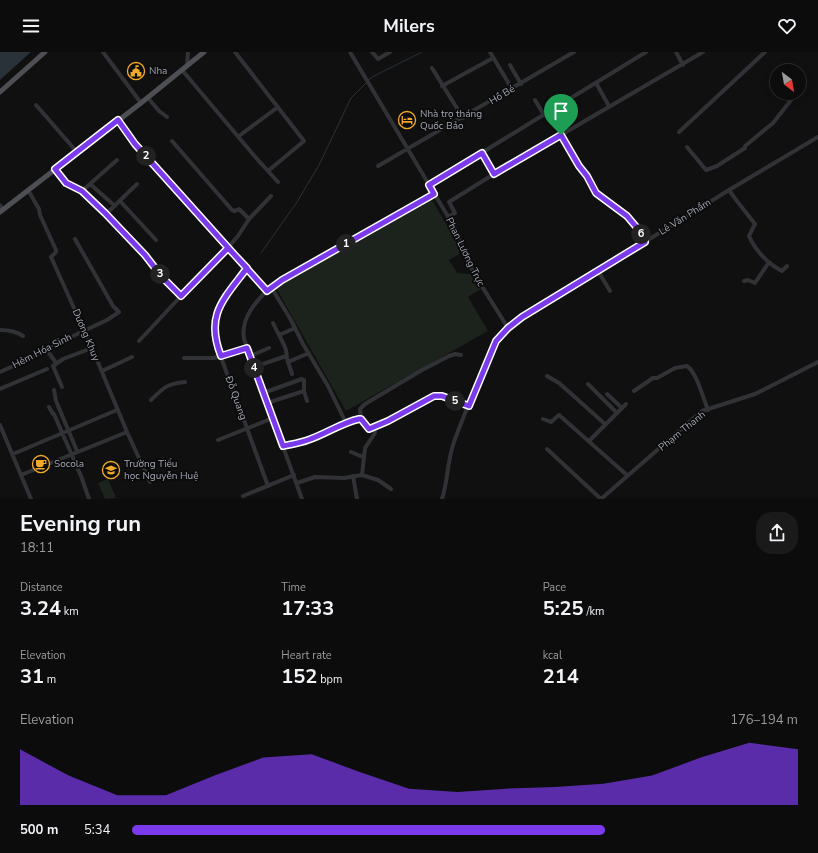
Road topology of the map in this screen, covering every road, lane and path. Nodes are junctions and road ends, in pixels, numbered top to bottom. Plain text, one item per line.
1 (45, 52) edge
2 (103, 52) edge
3 (188, 52) edge
4 (203, 52) edge
5 (235, 52) edge
6 (350, 52) edge
7 (372, 52) edge
8 (390, 52) edge
9 (490, 52) edge
10 (574, 52) edge
11 (646, 52) edge
12 (676, 52) edge
13 (703, 52) edge
14 (765, 52) edge
15 (494, 58) junction
16 (510, 65) dead end
17 (683, 65) junction
18 (184, 68) junction
19 (432, 68) dead end
20 (596, 83) junction
21 (521, 84) junction
22 (442, 86) junction
23 (512, 89) junction
24 (0, 92) edge
25 (148, 98) junction
26 (535, 100) dead end
27 (791, 100) edge
28 (141, 103) junction
29 (36, 105) dead end
30 (610, 106) junction
31 (278, 107) junction
32 (618, 107) dead end
33 (544, 115) junction
34 (167, 117) dead end
35 (463, 118) junction
36 (118, 120) junction
37 (679, 132) dead end
38 (561, 135) junction
39 (238, 136) junction
40 (818, 137) edge
41 (172, 141) dead end
42 (687, 147) dead end
43 (408, 150) junction
44 (77, 152) junction
45 (482, 153) junction
46 (117, 160) dead end
47 (378, 166) dead end
48 (55, 169) junction
49 (268, 171) junction
50 (494, 174) junction
51 (278, 182) dead end
52 (90, 184) junction
53 (137, 184) dead end
54 (429, 185) junction
55 (28, 190) junction
56 (729, 190) junction
57 (82, 191) junction
58 (434, 194) junction
59 (271, 196) dead end
60 (120, 201) junction
61 (0, 205) edge
62 (114, 206) junction
63 (2, 211) edge
64 (106, 214) junction
65 (448, 217) junction
66 (249, 219) junction
67 (75, 239) dead end
68 (156, 240) dead end
69 (645, 242) junction
70 (228, 248) junction
71 (769, 262) junction
72 (787, 266) dead end
73 (247, 268) junction
74 (598, 271) junction
75 (744, 281) dead end
76 (271, 287) junction
77 (267, 291) junction
78 (610, 291) dead end
79 (181, 296) junction
80 (273, 323) dead end
81 (295, 328) junction
82 (508, 328) junction
83 (0, 330) edge
84 (84, 330) junction
85 (279, 335) junction
86 (23, 336) dead end
87 (139, 341) dead end
88 (92, 348) junction
89 (247, 348) junction
90 (269, 348) dead end
91 (47, 350) junction
92 (309, 353) junction
93 (461, 355) dead end
94 (221, 356) junction
95 (250, 356) junction
96 (286, 356) junction
97 (132, 357) dead end
98 (184, 358) dead end
99 (288, 362) junction
100 (818, 362) edge
101 (56, 363) junction
102 (254, 368) junction
103 (47, 369) dead end
104 (0, 372) edge
105 (102, 372) junction
106 (292, 374) dead end
107 (547, 376) dead end
108 (185, 382) dead end
109 (588, 384) dead end
110 (62, 387) dead end
111 (0, 389) edge
112 (54, 390) dead end
113 (304, 391) junction
114 (634, 391) dead end
115 (264, 393) junction
116 (607, 394) dead end
117 (151, 400) dead end
118 (307, 401) dead end
119 (267, 403) junction
120 (469, 406) junction
121 (50, 407) dead end
122 (117, 410) junction
123 (708, 410) junction
124 (617, 413) junction
125 (273, 418) junction
126 (361, 419) junction
127 (543, 419) dead end
128 (346, 423) junction
129 (605, 424) junction
130 (0, 425) edge
131 (374, 426) junction
132 (246, 428) junction
133 (69, 431) junction
134 (126, 432) junction
135 (62, 434) junction
136 (218, 440) dead end
137 (588, 441) junction
138 (283, 446) junction
139 (547, 449) dead end
140 (77, 451) junction
141 (351, 452) dead end
142 (13, 454) junction
143 (71, 454) junction
144 (363, 457) junction
145 (362, 474) junction
146 (294, 475) junction
147 (21, 476) junction
148 (353, 476) junction
149 (628, 476) junction
150 (150, 482) dead end
151 (296, 483) junction
152 (268, 486) junction
153 (391, 489) dead end
154 (243, 496) dead end
155 (31, 499) edge
156 (89, 499) edge
157 (302, 499) edge
158 (357, 499) edge
159 (442, 499) edge
160 (601, 499) edge

1 - 24 main road
2 - 28 street
3 - 18 street
4 - 18 main road
5 - 31 street
6 - 43 street, Phan Lương Trực
7 - 8 street
9 - 15 street
10 - 21 street, Hồ Bé
11 - 20 street
12 - 17 street
13 - 17 street
14 - 37 street
15 - 22 street
15 - 23 street
16 - 21 street
17 - 30 street
18 - 25 main road
18 - 39 street
19 - 22 street
20 - 30 street
20 - 33 street
21 - 23 street, Hồ Bé
22 - 35 street
23 - 35 street, Hồ Bé
25 - 28 main road
25 - 34 street
26 - 33 street
27 - 42 street
28 - 36 main road
29 - 44 street
30 - 32 street
30 - 38 street
31 - 39 street
31 - 49 street
33 - 45 street
35 - 43 street, Hồ Bé
36 - 44 main road
36 - 70 street
38 - 50 street
38 - 69 street
39 - 49 street
40 - 56 street, Lê Văn Phẩm
41 - 66 street
43 - 47 street, Hồ Bé
43 - 54 street, Phan Lương Trực
44 - 48 main road
45 - 50 street
45 - 54 street
46 - 52 street
48 - 55 main road
48 - 57 street
49 - 51 street
50 - 65 street
52 - 57 street
52 - 62 street
53 - 60 street
54 - 58 street, Phan Lương Trực
55 - 63 main road
55 - 84 street, Dương Khuy
56 - 69 street, Lê Văn Phẩm
56 - 71 street
57 - 64 street
58 - 65 street, Phan Lương Trực
58 - 76 street
59 - 66 street
60 - 62 street
60 - 68 street
61 - 63 street
62 - 64 street
64 - 79 street
65 - 82 street, Phan Lương Trực
66 - 70 street
67 - 84 street, Hẻm Hóa Sinh
69 - 74 street, Lê Văn Phẩm
70 - 73 street
70 - 79 street
71 - 72 street
71 - 75 street
73 - 77 street
73 - 94 street, Đỗ Quang
74 - 78 street
74 - 82 street, Lê Văn Phẩm
76 - 77 street
76 - 81 street
77 - 89 street
79 - 87 street
80 - 85 street
81 - 85 street
81 - 92 street
82 - 120 street, Lê Văn Phẩm
83 - 86 street
84 - 88 street, Dương Khuy
84 - 91 street, Hẻm Hóa Sinh
85 - 96 street
88 - 101 street
88 - 105 street, Dương Khuy
89 - 94 street
89 - 95 street
90 - 95 street
91 - 101 street
91 - 104 street, Hẻm Hóa Sinh
92 - 99 street
92 - 128 street
93 - 126 street
94 - 98 street
94 - 132 street, Đỗ Quang
95 - 102 street
96 - 99 street
96 - 102 street
97 - 105 street
99 - 106 street
100 - 123 street, Phạm Thanh
101 - 110 street
102 - 115 street
103 - 111 street
105 - 122 street, Dương Khuy
107 - 129 street
108 - 117 street
109 - 124 street
112 - 133 street
113 - 115 street
113 - 118 street
113 - 119 street
114 - 123 street
115 - 119 street
116 - 124 street
119 - 125 street
120 - 131 street
120 - 159 street, Lê Văn Phẩm
121 - 135 street
122 - 133 street
122 - 134 street, Dương Khuy
123 - 149 street, Phạm Thanh
124 - 129 street
125 - 132 street
125 - 138 street
126 - 128 street
126 - 131 street
127 - 137 street
128 - 138 street
129 - 137 street
130 - 142 street
131 - 144 street
132 - 136 street
132 - 152 street, Đỗ Quang
133 - 135 street
133 - 140 street
134 - 140 street
134 - 150 street, Dương Khuy
135 - 142 street
135 - 143 street
137 - 149 street
138 - 146 street
139 - 160 street
140 - 143 street
141 - 144 street
142 - 147 street
143 - 147 street
143 - 156 street
144 - 145 street
145 - 148 street
145 - 153 street
146 - 151 street
146 - 152 street
147 - 155 street
148 - 151 street
148 - 158 street
149 - 160 street, Phạm Thanh
151 - 157 street
152 - 154 street

